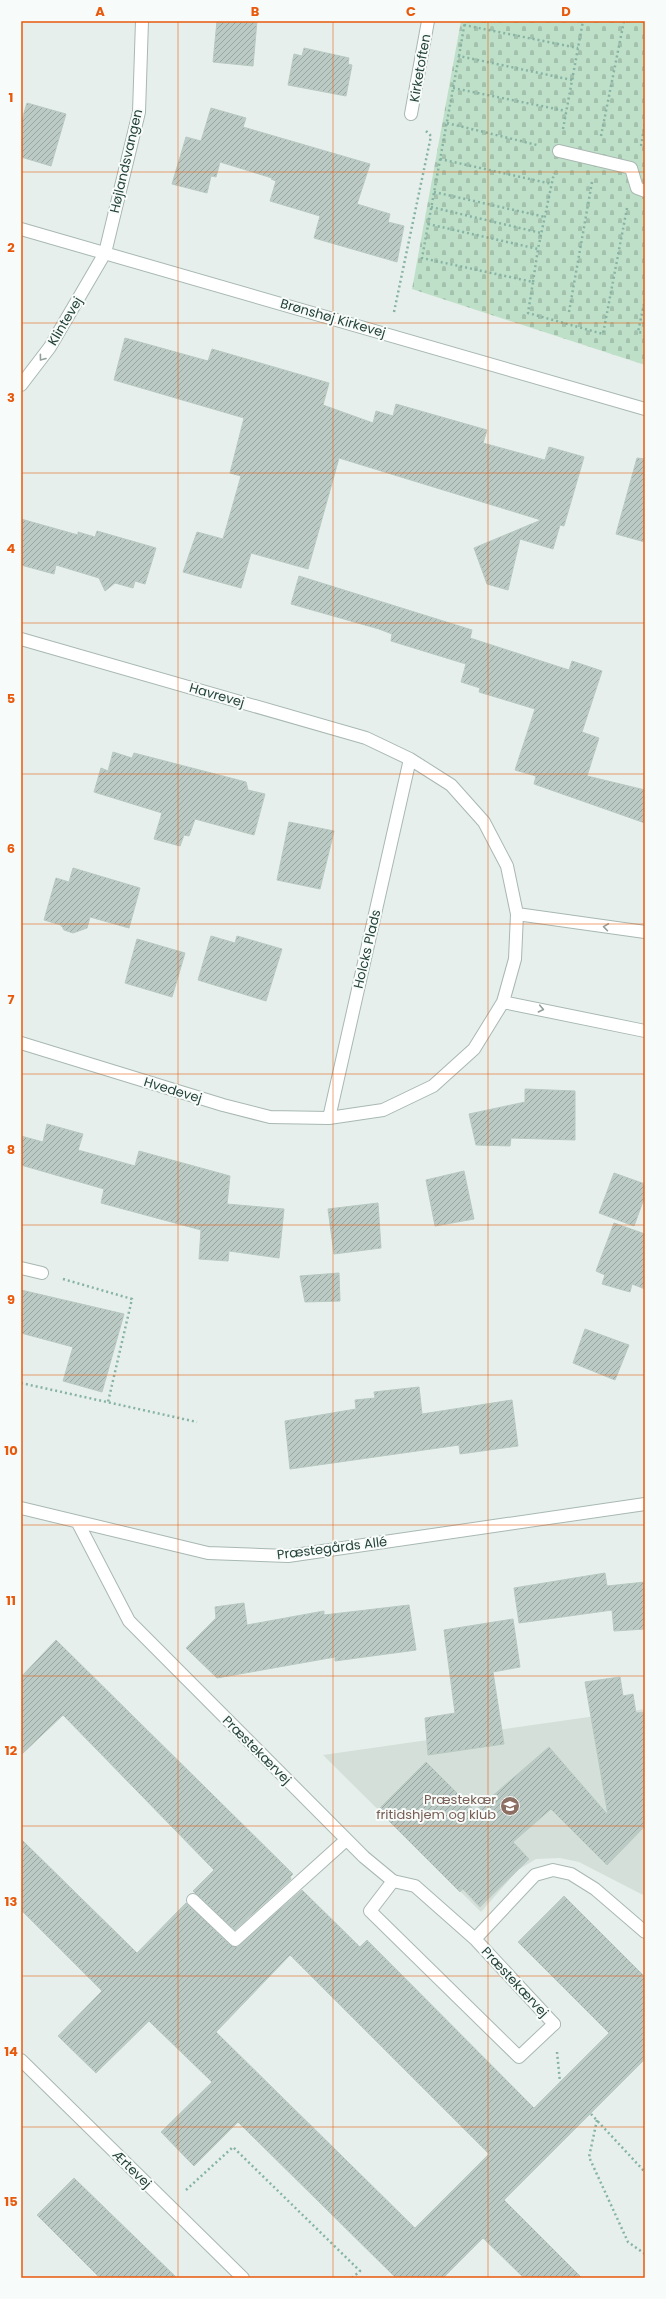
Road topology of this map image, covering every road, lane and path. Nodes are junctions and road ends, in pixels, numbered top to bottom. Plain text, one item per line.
1 (142, 21) edge
2 (428, 21) edge
3 (465, 21) edge
4 (583, 21) edge
5 (464, 25) junction
6 (578, 48) junction
7 (459, 56) junction
8 (572, 80) junction
9 (453, 88) junction
10 (566, 111) junction
11 (411, 114) joint
12 (645, 122) edge
13 (446, 123) junction
14 (641, 146) dead end
15 (559, 151) junction
16 (440, 159) junction
17 (633, 180) junction
18 (552, 184) junction
19 (434, 192) junction
20 (645, 192) edge
21 (431, 207) junction
22 (545, 217) junction
23 (428, 224) junction
24 (21, 229) edge
25 (541, 233) junction
26 (538, 249) junction
27 (105, 253) junction
28 (533, 282) junction
29 (645, 299) edge
30 (645, 333) edge
31 (389, 334) junction
32 (21, 385) edge
33 (645, 409) edge
34 (21, 639) edge
35 (410, 758) junction
36 (517, 914) junction
37 (645, 932) edge
38 (503, 1002) junction
39 (645, 1031) edge
40 (21, 1043) edge
41 (329, 1118) junction
42 (21, 1268) edge
43 (42, 1273) joint
44 (21, 1383) edge
45 (108, 1402) junction
46 (196, 1422) dead end
47 (645, 1504) edge
48 (21, 1508) edge
49 (78, 1523) junction
50 (346, 1840) junction
51 (393, 1881) junction
52 (193, 1900) dead end
53 (645, 1932) edge
54 (475, 1939) junction
55 (21, 2060) edge
56 (591, 2114) dead end
57 (597, 2120) junction
58 (645, 2172) edge
59 (169, 2205) junction
60 (645, 2254) edge
61 (243, 2278) edge
62 (352, 2278) edge

1 - 27 street, Højlandsvangen
2 - 11 street, Kirketoften
3 - 5 path
4 - 6 path
5 - 6 path
5 - 7 path
6 - 8 path
7 - 8 path
7 - 9 path
8 - 10 path
9 - 10 path
9 - 13 path
10 - 15 path
11 - 31 path
12 - 14 path
13 - 15 path
13 - 16 path
15 - 17 street
15 - 18 path
16 - 18 path
16 - 19 path
17 - 20 street
17 - 28 path
18 - 22 path
19 - 21 path
19 - 22 path
21 - 23 path
21 - 25 path
22 - 25 path
23 - 26 path
23 - 28 path
24 - 27 street, Brønshøj Kirkevej
25 - 26 path
26 - 28 path
27 - 31 street, Brønshøj Kirkevej
27 -> 32 street, Klintevej
29 - 30 path
31 - 33 street, Brønshøj Kirkevej
34 - 35 street, Havrevej
35 - 36 street
35 - 41 street, Holcks Plads
37 -> 36 street
36 - 38 street
38 -> 39 street
38 - 41 street
40 - 41 street, Hvedevej
42 - 43 street
43 - 45 path
44 - 45 path
45 - 46 path
47 - 49 street, Præstegårds Allé
48 - 49 street, Præstegårds Allé
49 - 50 street, Præstekærvej
50 - 51 street, Præstekærvej
50 - 52 street
51 - 54 street, Præstekærvej
51 - 54 street, Præstekærvej
53 - 54 street, Præstekærvej
55 - 59 street, Ærtevej
56 - 57 path
57 - 58 path
57 - 60 path
59 - 61 street, Ærtevej
59 - 62 path

